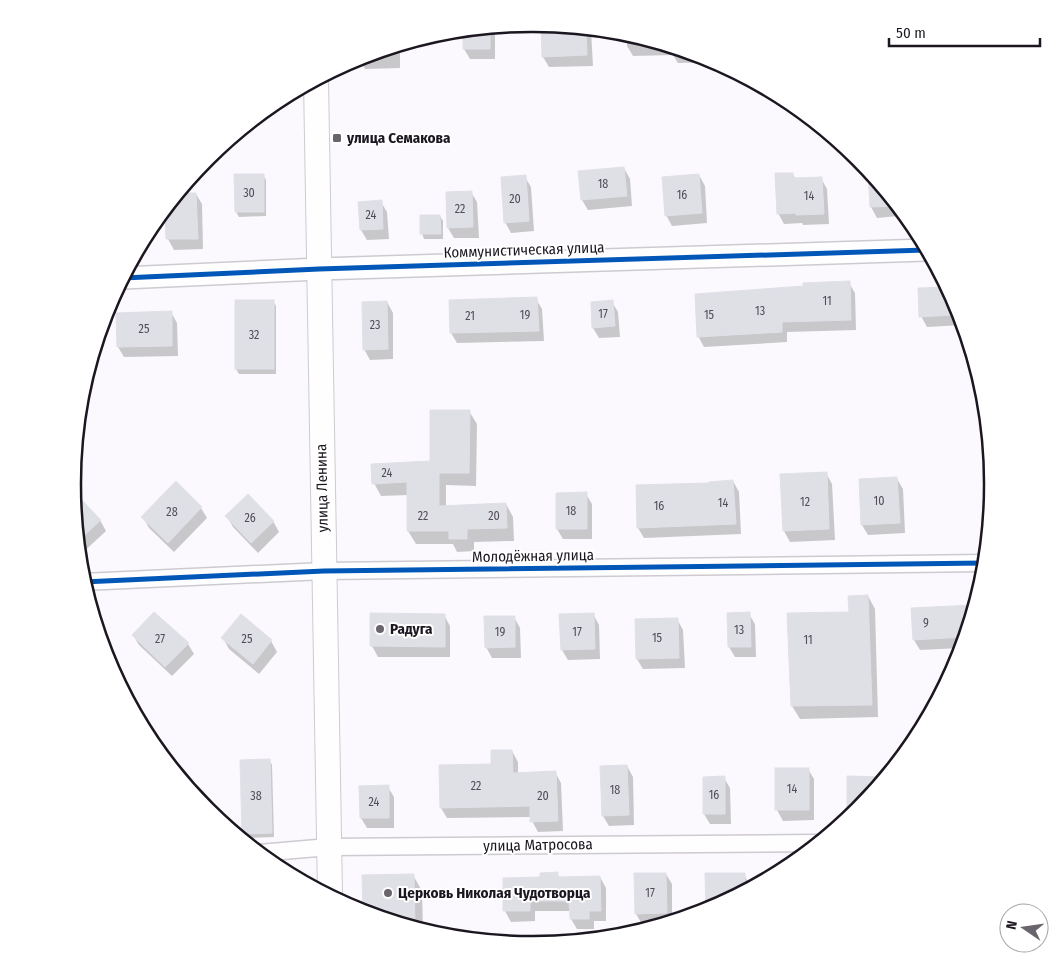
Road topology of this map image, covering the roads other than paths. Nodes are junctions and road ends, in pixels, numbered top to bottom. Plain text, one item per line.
1 (316, 88) edge
2 (918, 250) edge
3 (318, 269) junction
4 (130, 278) edge
5 (976, 564) edge
6 (324, 571) junction
7 (91, 582) edge
8 (805, 843) edge
9 (328, 847) junction
10 (271, 852) edge
11 (330, 888) edge

1 - 3 main road, улица Ленина
2 - 3 street, Коммунистическая улица
3 - 4 street, Коммунистическая улица
3 - 6 main road, улица Ленина
5 - 6 street, Молодёжная улица
6 - 7 street, Молодёжная улица
6 - 9 main road, улица Ленина
8 - 9 street, улица Матросова
9 - 10 street, улица Матросова
9 - 11 main road, улица Ленина

